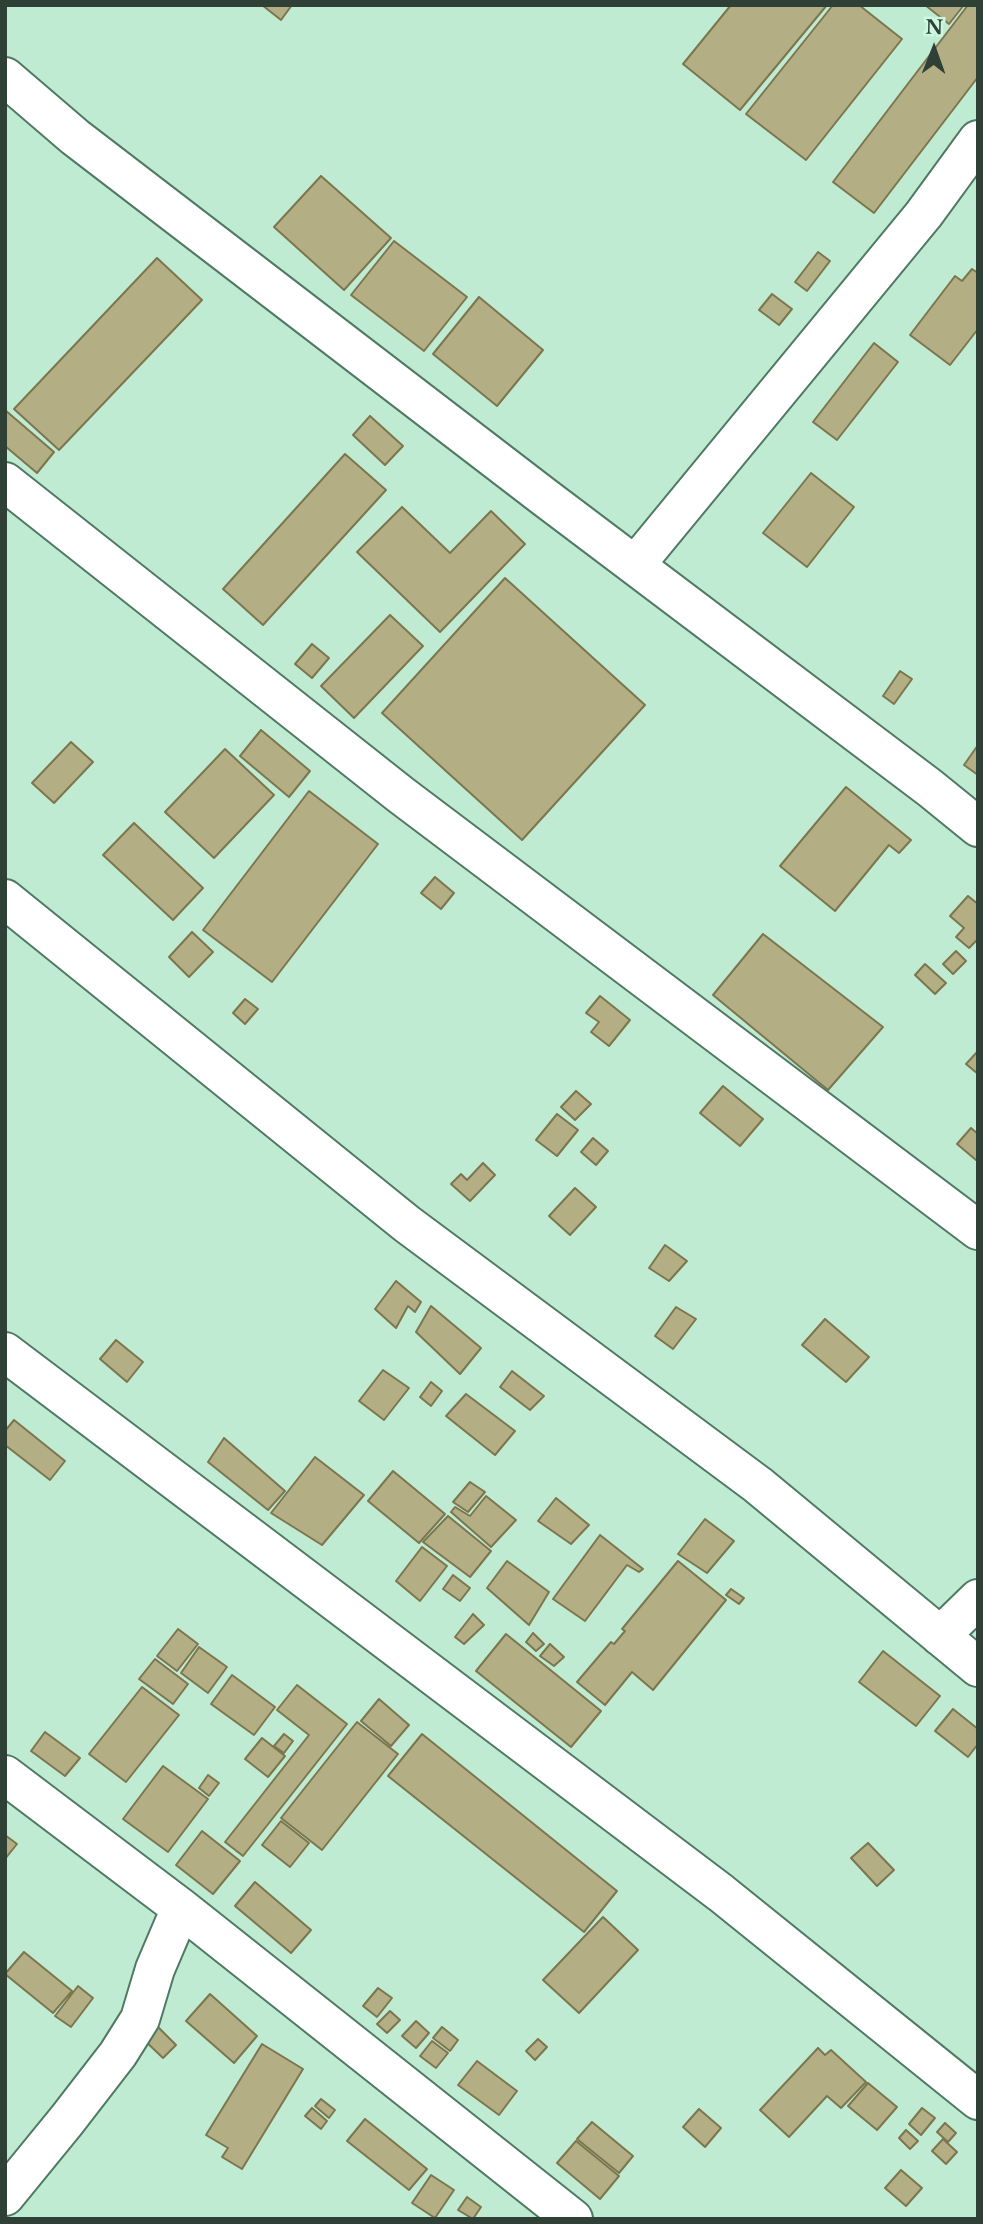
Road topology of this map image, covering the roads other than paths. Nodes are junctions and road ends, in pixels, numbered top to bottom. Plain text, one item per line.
1 (5, 77) edge
2 (978, 140) edge
3 (5, 482) edge
4 (636, 564) junction
5 (978, 827) edge
6 (5, 899) edge
7 (978, 1230) edge
8 (5, 1352) edge
9 (978, 1599) edge
10 (940, 1636) junction
11 (978, 1667) edge
12 (5, 1775) edge
13 (181, 1908) junction
14 (978, 2099) edge
15 (5, 2196) edge
16 (5, 2202) edge
17 (25, 2219) edge
18 (573, 2219) edge

1 - 4 street
2 - 4 street
3 - 7 street
4 - 5 street
6 - 10 street
8 - 14 street
9 - 10 street
10 - 11 street
12 - 13 street
13 - 15 street
13 - 18 street
16 - 17 street

